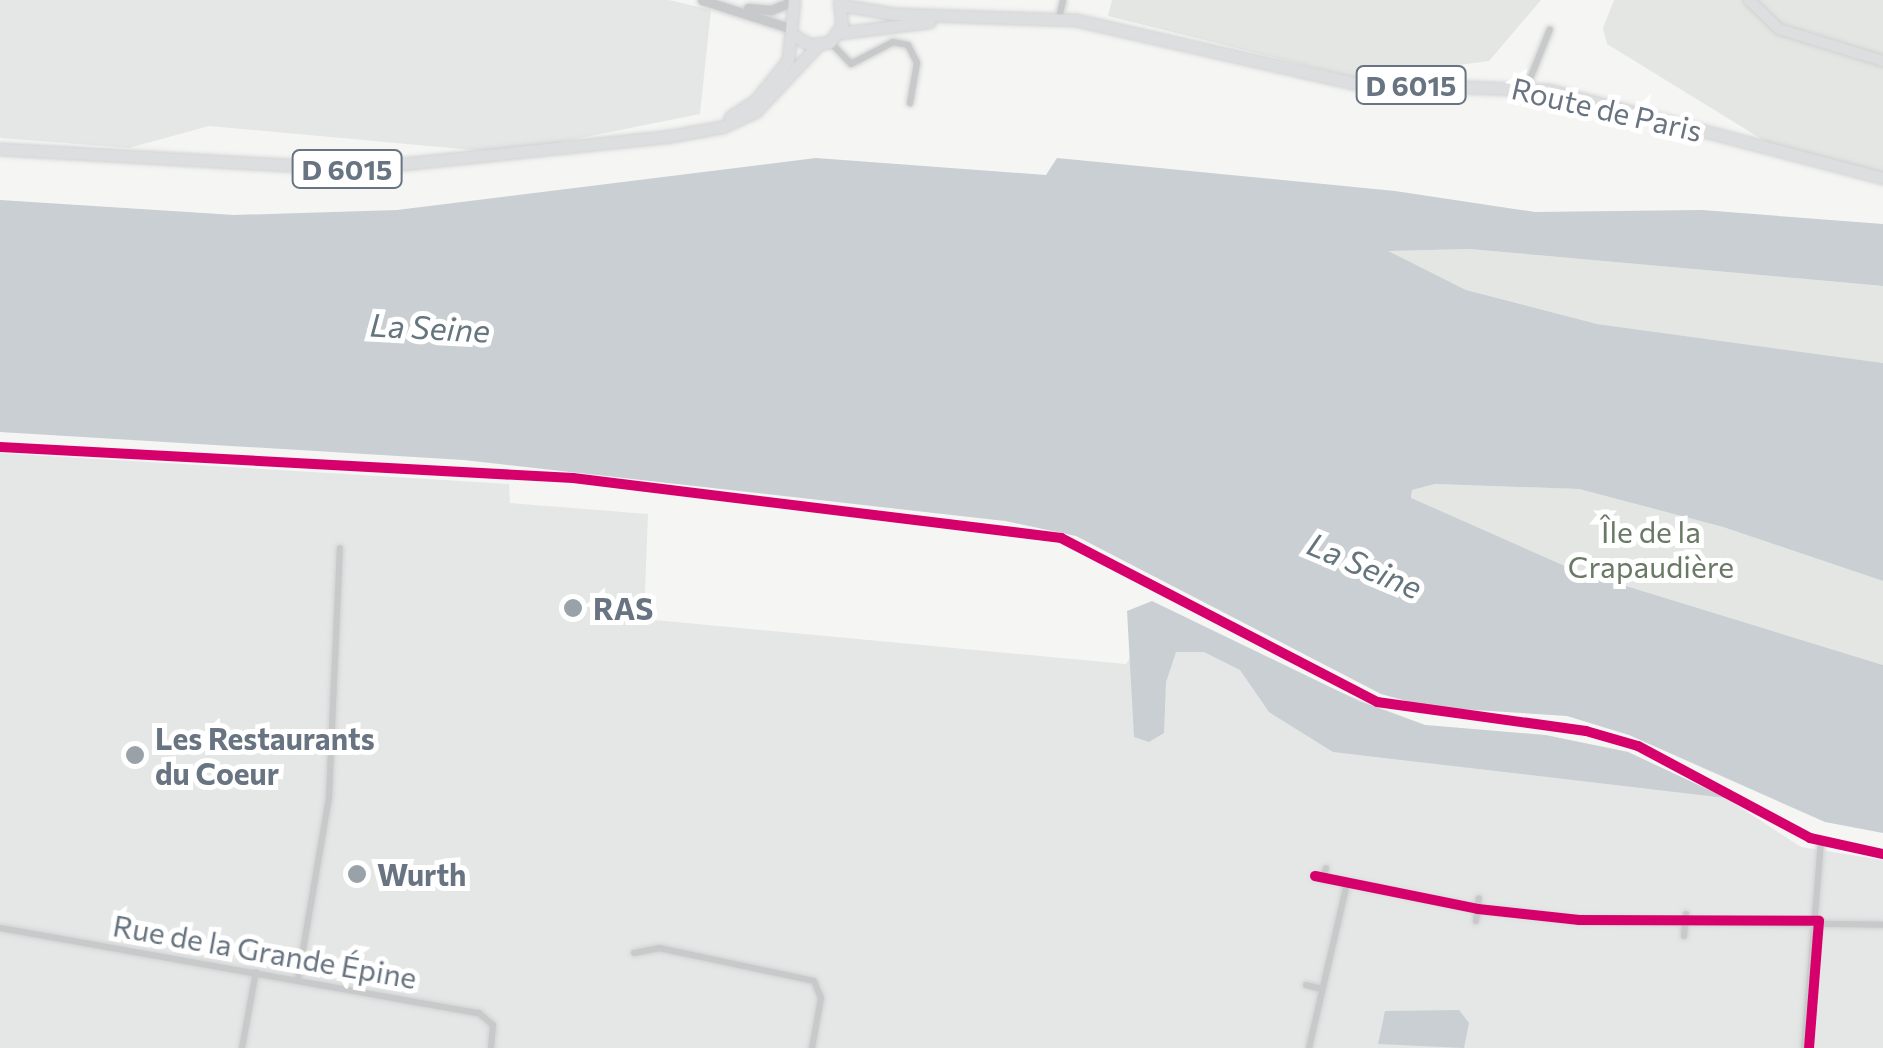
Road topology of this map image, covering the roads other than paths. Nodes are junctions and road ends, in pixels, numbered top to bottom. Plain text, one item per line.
1 (702, 0) edge
2 (793, 0) edge
3 (1064, 0) edge
4 (1749, 0) edge
5 (839, 2) edge
6 (730, 7) junction
7 (973, 18) junction
8 (1058, 18) junction
9 (1550, 29) dead end
10 (791, 32) junction
11 (829, 40) junction
12 (1883, 62) edge
13 (1527, 86) junction
14 (910, 103) dead end
15 (693, 134) junction
16 (0, 148) edge
17 (1883, 178) edge
18 (340, 548) dead end
19 (1821, 842) dead end
20 (1326, 868) dead end
21 (1347, 884) junction
22 (1479, 898) dead end
23 (1478, 910) junction
24 (1686, 914) dead end
25 (1476, 920) dead end
26 (1811, 920) junction
27 (1685, 924) junction
28 (1883, 926) edge
29 (0, 928) edge
30 (1684, 936) dead end
31 (634, 953) dead end
32 (256, 972) junction
33 (298, 979) junction
34 (1306, 985) dead end
35 (1322, 989) junction
36 (242, 1048) edge
37 (491, 1048) edge
38 (812, 1048) edge
39 (1308, 1048) edge
40 (1804, 1048) edge

1 - 6 street
2 - 6 street
2 - 10 main road
3 - 8 street
4 - 12 main road
5 - 7 main road, D 6015
5 - 11 main road
6 - 10 street
7 - 8 main road, Route de Paris / D 6015
7 - 11 main road, D 6015
8 - 13 main road, Route de Paris / D 6015
9 - 13 street
10 - 11 main road
10 - 15 main road, D 6015
11 - 14 street
11 - 15 main road, D 6015
13 - 17 main road, Route de Paris / D 6015
15 - 16 main road, D 6015
18 - 33 street
19 - 26 street
20 - 21 street
21 - 23 street
21 - 35 street
22 - 23 street
23 - 25 street
23 - 27 street
24 - 27 street
26 - 27 street
26 - 28 street
26 - 40 street
27 - 30 street
29 - 32 street, Rue de la Grande Épine
31 - 38 street
32 - 33 street, Rue de la Grande Épine
32 - 36 street
33 - 37 street, Rue de la Grande Épine
34 - 35 street
35 - 39 street

